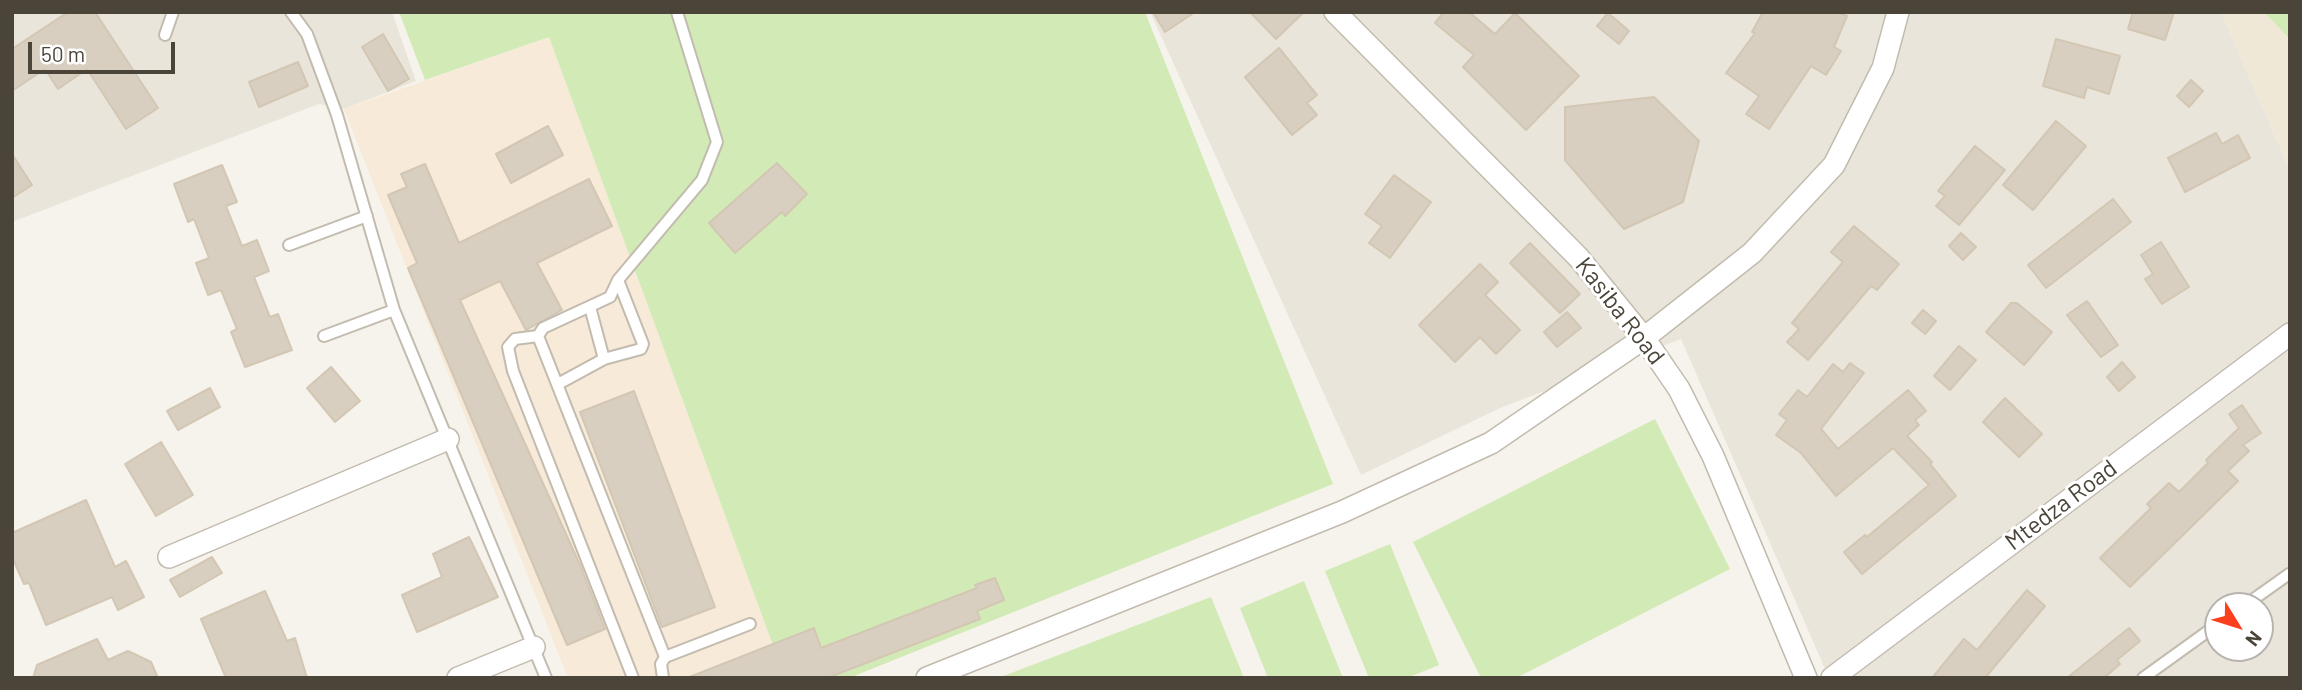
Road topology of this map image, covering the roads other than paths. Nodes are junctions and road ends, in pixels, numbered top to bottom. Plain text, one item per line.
1 (173, 12) edge
2 (292, 12) edge
3 (677, 12) edge
4 (1335, 12) edge
5 (1898, 12) edge
6 (165, 35) dead end
7 (367, 216) junction
8 (289, 246) dead end
9 (618, 280) junction
10 (590, 307) junction
11 (394, 310) junction
12 (2290, 334) edge
13 (324, 336) dead end
14 (538, 336) junction
15 (1644, 338) junction
16 (604, 359) junction
17 (558, 384) junction
18 (448, 439) junction
19 (169, 557) dead end
20 (2289, 574) edge
21 (2264, 592) edge
22 (750, 624) dead end
23 (2204, 634) edge
24 (534, 647) junction
25 (665, 657) junction
26 (458, 678) edge
27 (546, 678) edge
28 (633, 678) edge
29 (663, 678) edge
30 (927, 678) edge
31 (1806, 678) edge
32 (1832, 678) edge
33 (2143, 678) edge

1 - 6 lane
2 - 7 lane
3 - 9 lane
4 - 15 street, Kasiba Road
5 - 15 street
7 - 8 lane
7 - 11 lane
9 - 10 lane
9 - 16 lane
10 - 14 lane
10 - 16 lane
11 - 13 lane
11 - 18 lane
12 - 32 street, Mtedza Road
14 - 17 lane
14 - 28 lane
15 - 30 street
15 - 31 street, Kasiba Road
16 - 17 lane
17 - 25 lane
18 - 19 street
18 - 24 lane
20 - 21 lane
22 - 25 lane
23 - 33 lane
24 - 26 street
24 - 27 lane
25 - 29 lane

